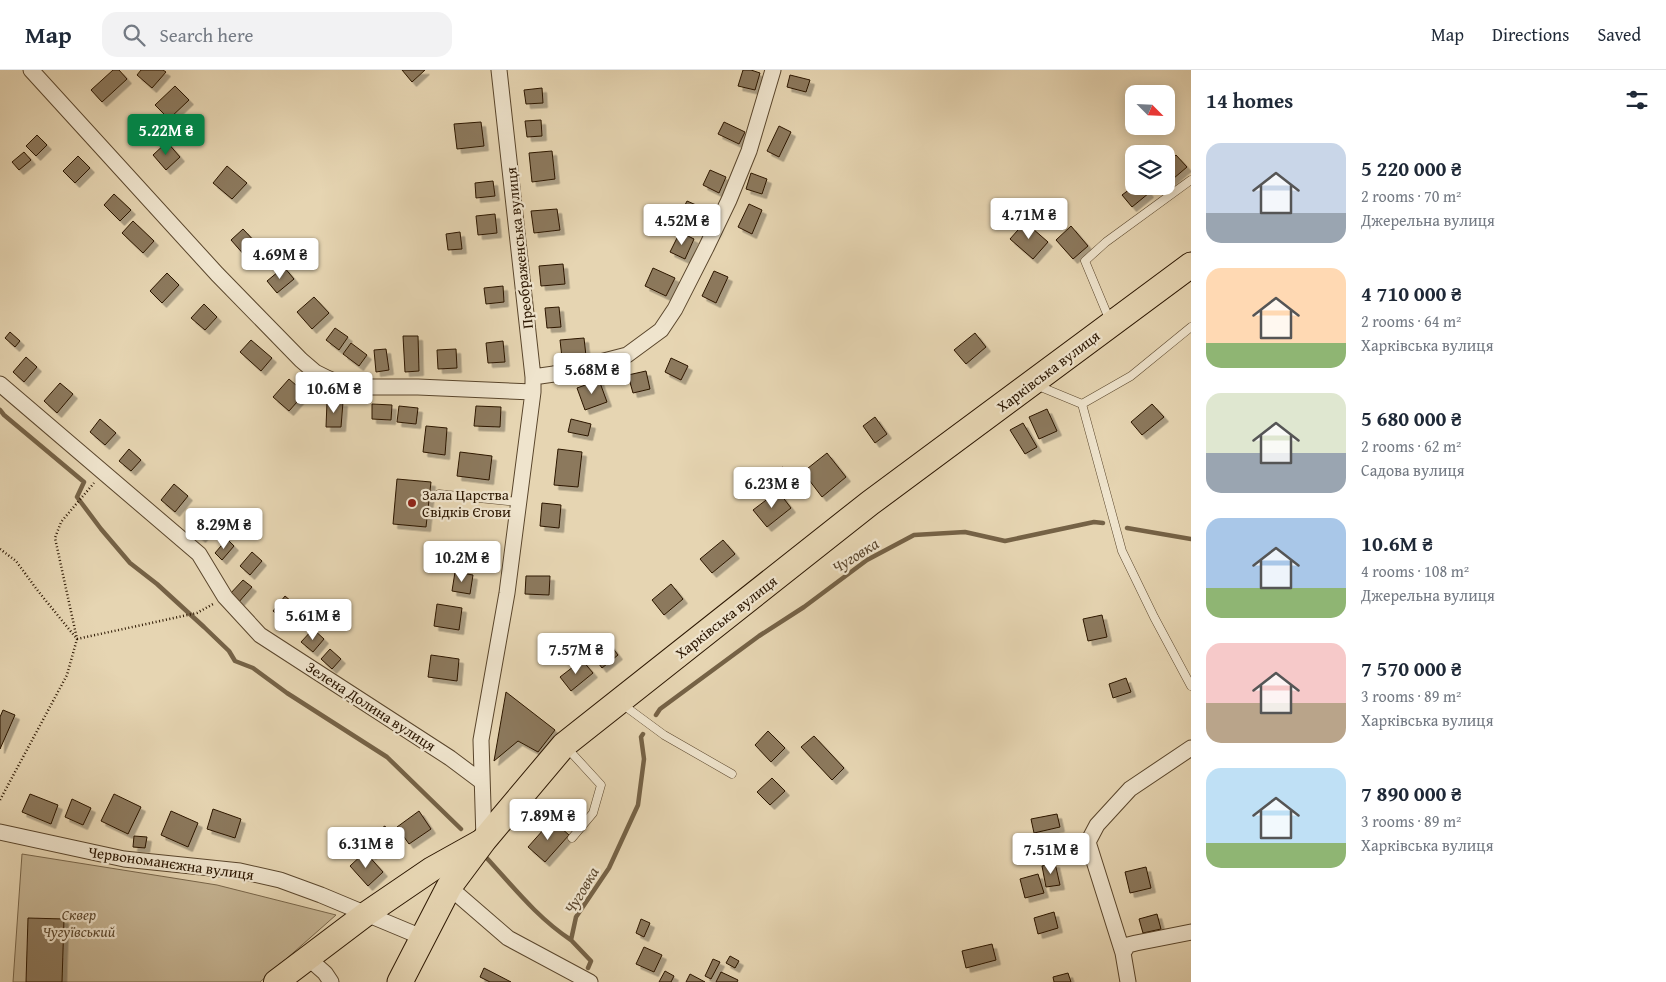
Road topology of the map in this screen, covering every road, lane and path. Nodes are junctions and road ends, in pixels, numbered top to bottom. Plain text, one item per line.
1 (31, 70) edge
2 (773, 70) edge
3 (498, 71) edge
4 (1191, 180) edge
5 (1191, 265) edge
6 (1111, 325) junction
7 (1191, 327) edge
8 (533, 377) junction
9 (1032, 383) junction
10 (0, 384) edge
11 (533, 392) junction
12 (1082, 404) junction
13 (86, 493) dead end
14 (439, 494) dead end
15 (518, 502) junction
16 (0, 549) edge
17 (225, 597) junction
18 (77, 639) junction
19 (1191, 686) edge
20 (618, 702) junction
21 (564, 744) junction
22 (1191, 748) edge
23 (732, 774) dead end
24 (482, 782) junction
25 (0, 800) edge
26 (0, 832) edge
27 (0, 836) edge
28 (572, 838) dead end
29 (484, 840) junction
30 (449, 887) junction
31 (366, 914) junction
32 (1191, 932) edge
33 (424, 938) junction
34 (1123, 953) junction
35 (308, 958) junction
36 (276, 982) edge
37 (331, 982) edge
38 (400, 982) edge
39 (590, 982) edge
40 (1128, 982) edge

1 - 11 street
2 - 8 street
3 - 8 street, Преображенська вулиця
4 - 6 lane
5 - 6 highway, Харківська вулиця
6 - 9 highway, Харківська вулиця
7 - 12 lane
8 - 11 street, Преображенська вулиця
9 - 12 lane
9 - 20 highway, Харківська вулиця
10 - 17 street, Зелена Долина вулиця
11 - 15 street, Преображенська вулиця
12 - 19 lane
13 - 18 path
14 - 15 lane
15 - 24 street, Преображенська вулиця
16 - 18 path
17 - 18 path
17 - 24 street, Зелена Долина вулиця
18 - 25 path
20 - 21 highway, Харківська вулиця
20 - 23 lane
21 - 28 lane
21 - 29 highway, Харківська вулиця
22 - 34 street
24 - 29 street, Преображенська вулиця
26 - 27 street
26 - 31 street, Червономанєжна вулиця
29 - 30 highway
29 - 31 main road, Харківська вулиця
30 - 33 highway
30 - 39 street
31 - 33 street, Червономанєжна вулиця
31 - 35 main road, Харківська вулиця
32 - 34 street
33 - 38 highway
34 - 40 street
35 - 36 main road, Харківська вулиця
35 - 37 street

